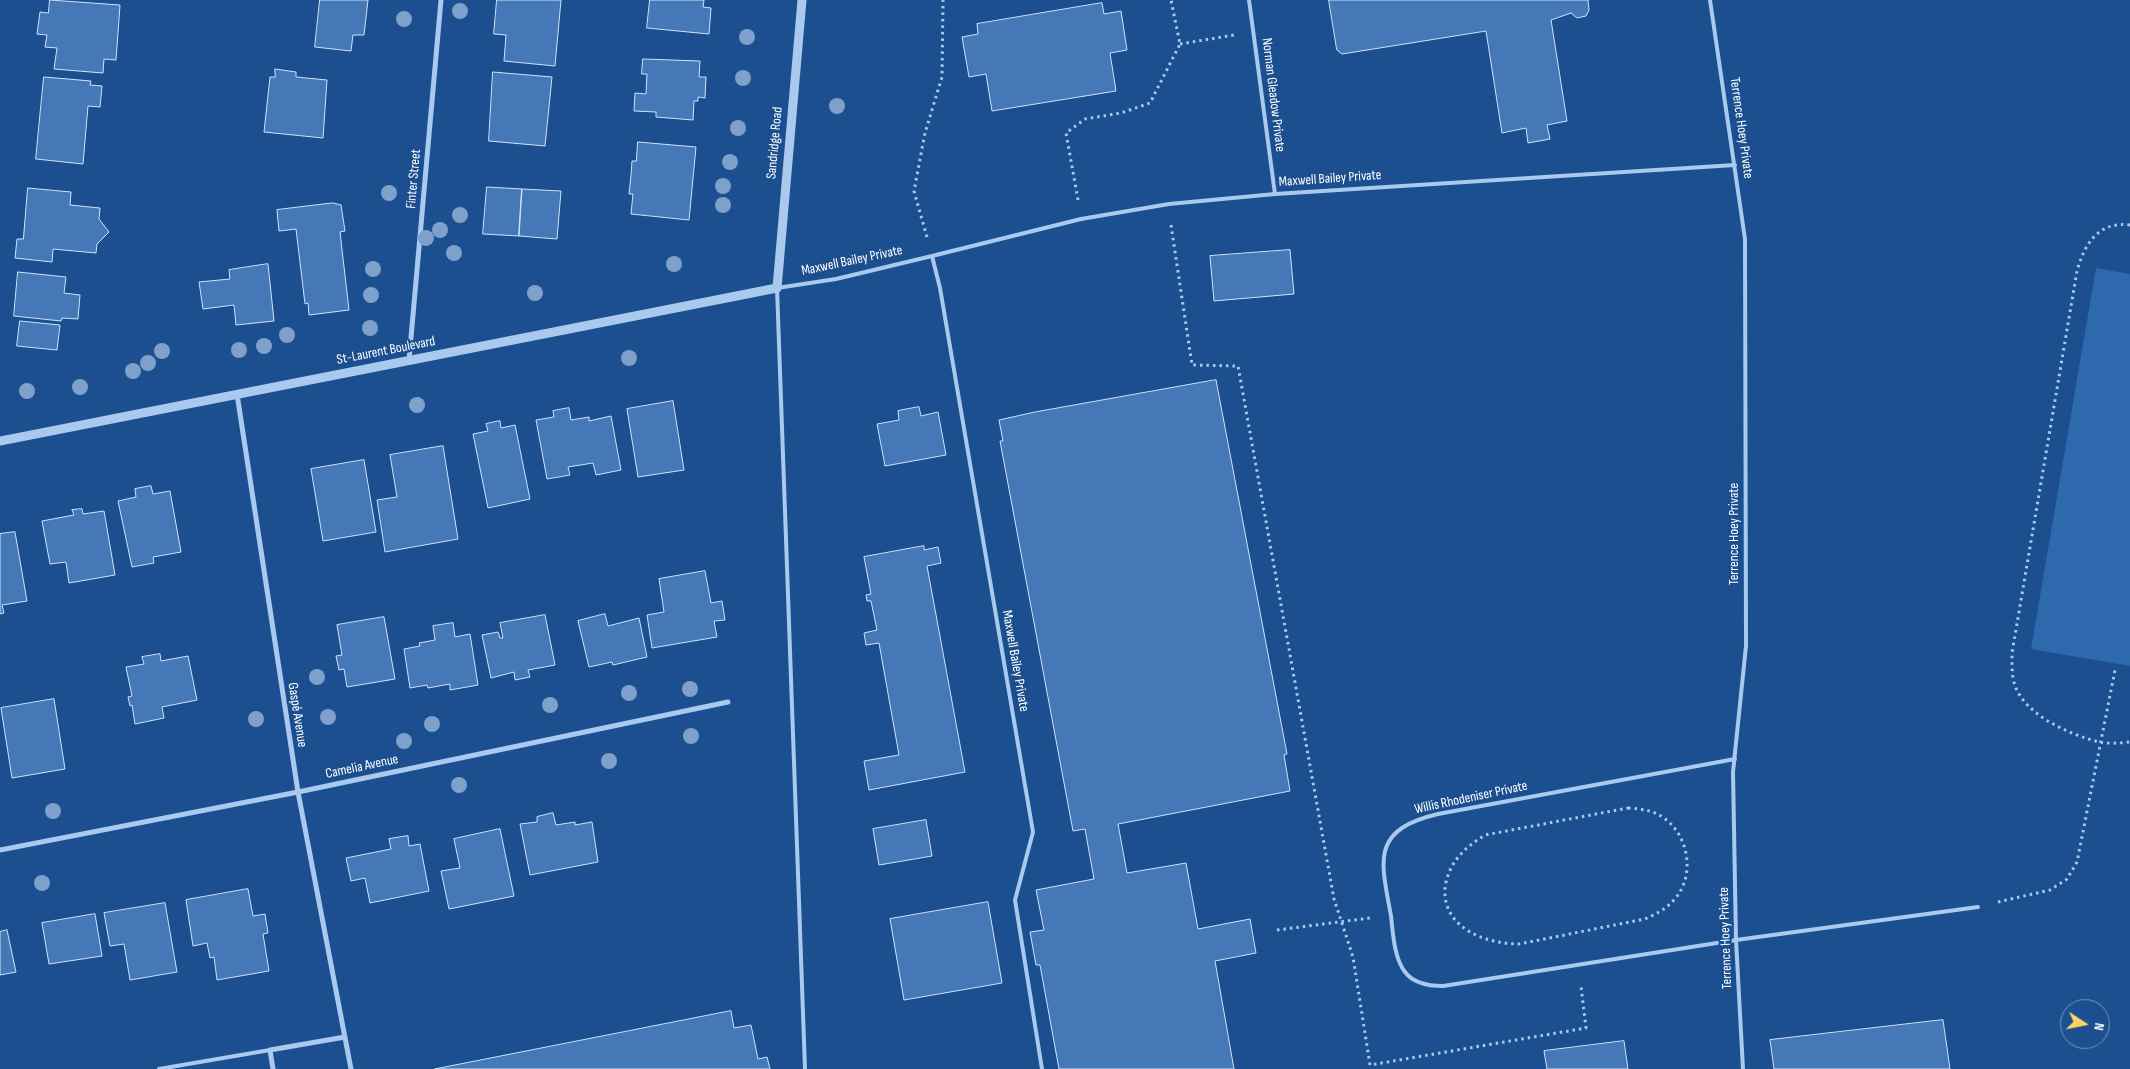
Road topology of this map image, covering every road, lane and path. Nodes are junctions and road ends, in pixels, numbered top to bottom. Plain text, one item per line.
1 (441, 0) edge
2 (802, 0) edge
3 (943, 0) edge
4 (1172, 0) edge
5 (1249, 0) edge
6 (1710, 0) edge
7 (1254, 32) junction
8 (1180, 44) junction
9 (1735, 165) junction
10 (1275, 194) junction
11 (1168, 204) junction
12 (1081, 219) junction
13 (2130, 226) edge
14 (932, 256) junction
15 (777, 288) junction
16 (409, 360) junction
17 (238, 394) junction
18 (0, 441) edge
19 (2115, 670) dead end
20 (728, 702) dead end
21 (2130, 742) edge
22 (2102, 743) junction
23 (1735, 760) junction
24 (298, 792) junction
25 (1628, 808) joint
26 (0, 850) edge
27 (1978, 907) joint
28 (1390, 915) junction
29 (1341, 922) junction
30 (1277, 930) dead end
31 (1736, 940) junction
32 (1578, 965) junction
33 (345, 1037) junction
34 (270, 1050) junction
35 (159, 1069) edge
36 (273, 1069) edge
37 (351, 1069) edge
38 (805, 1069) edge
39 (1042, 1069) edge
40 (1743, 1069) edge

1 - 16 street, Finter Street
2 - 15 street, Sandridge Road
3 - 14 path
4 - 8 path
5 - 7 lane, Norman Gleadow Private
6 - 9 lane, Terrence Hoey Private
7 - 8 path
7 - 10 lane, Norman Gleadow Private
8 - 12 path
9 - 10 lane, Maxwell Bailey Private
9 - 23 lane, Terrence Hoey Private
10 - 11 lane, Maxwell Bailey Private
11 - 12 lane, Maxwell Bailey Private
11 - 29 path
12 - 14 lane, Maxwell Bailey Private
13 - 22 path
14 - 15 lane, Maxwell Bailey Private
14 - 39 lane, Maxwell Bailey Private
15 - 16 street, St-Laurent Boulevard
15 - 38 lane
16 - 17 street, St-Laurent Boulevard
17 - 18 street, St-Laurent Boulevard
17 - 24 street, Gaspé Avenue
19 - 22 path
20 - 24 street, Camelia Avenue
21 - 22 path
22 - 27 path
23 - 28 lane, Willis Rhodeniser Private
23 - 31 lane, Terrence Hoey Private
24 - 26 street, Camelia Avenue
24 - 33 street, Gaspé Avenue
25 - 25 path
27 - 31 lane, Willis Rhodeniser Private
28 - 29 path
28 - 32 lane, Willis Rhodeniser Private
29 - 30 path
29 - 32 path
31 - 32 lane, Willis Rhodeniser Private
31 - 40 lane, Terrence Hoey Private
33 - 34 street
33 - 37 street, Gaspé Avenue
34 - 35 lane
34 - 36 street

